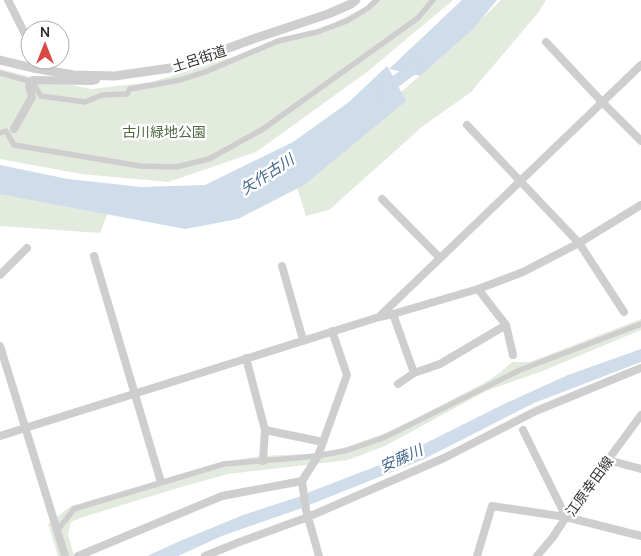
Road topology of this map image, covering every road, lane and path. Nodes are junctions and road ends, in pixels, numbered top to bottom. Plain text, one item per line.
1 (8, 0) edge
2 (356, 0) edge
3 (377, 0) edge
4 (433, 0) edge
5 (20, 24) edge
6 (546, 42) dead end
7 (0, 60) edge
8 (641, 65) edge
9 (0, 73) edge
10 (97, 76) junction
11 (32, 82) junction
12 (602, 102) junction
13 (467, 125) dead end
14 (14, 129) dead end
15 (0, 133) edge
16 (641, 142) edge
17 (519, 181) junction
18 (382, 199) dead end
19 (641, 205) edge
20 (579, 243) junction
21 (27, 248) dead end
22 (94, 256) dead end
23 (440, 258) junction
24 (282, 266) dead end
25 (0, 275) edge
26 (478, 289) junction
27 (624, 312) dead end
28 (393, 314) junction
29 (379, 317) junction
30 (641, 324) edge
31 (506, 325) junction
32 (332, 331) junction
33 (303, 340) junction
34 (0, 346) edge
35 (513, 355) dead end
36 (246, 358) junction
37 (641, 368) edge
38 (414, 373) junction
39 (398, 384) dead end
40 (135, 393) junction
41 (641, 415) edge
42 (25, 428) junction
43 (265, 430) junction
44 (523, 430) dead end
45 (0, 436) edge
46 (323, 442) junction
47 (318, 456) junction
48 (608, 460) junction
49 (263, 461) junction
50 (641, 470) edge
51 (160, 478) dead end
52 (302, 481) junction
53 (307, 514) junction
54 (566, 517) junction
55 (57, 531) junction
56 (641, 536) edge
57 (65, 556) edge
58 (78, 556) edge
59 (205, 556) edge
60 (319, 556) edge
61 (477, 556) edge
62 (537, 556) edge

1 - 5 street
2 - 10 street, 土呂街道
3 - 11 street
4 - 15 street
6 - 12 street
7 - 10 street, 土呂街道
8 - 12 street
9 - 11 street
10 - 11 street
11 - 14 street
12 - 16 street
12 - 17 street
13 - 17 street
17 - 20 street
17 - 23 street
18 - 23 street
19 - 20 street
20 - 26 street
20 - 27 street
21 - 25 street
22 - 40 street
23 - 29 street
24 - 33 street
26 - 28 street
26 - 31 street
28 - 29 street
28 - 38 street
29 - 32 street
30 - 47 street
31 - 35 street
31 - 38 street
32 - 33 street
32 - 46 street
33 - 36 street
34 - 42 street
36 - 40 street
36 - 43 street
37 - 53 street
38 - 39 street
40 - 42 street
40 - 51 street
41 - 48 street, 江原幸田線
42 - 45 street
42 - 55 street
43 - 46 street
43 - 49 street
44 - 54 street
46 - 47 street
47 - 49 street
47 - 52 street
48 - 50 street
48 - 54 street, 江原幸田線
49 - 55 street
52 - 53 street
52 - 58 street
53 - 59 street
53 - 60 street
54 - 56 street
54 - 61 street
54 - 62 street, 江原幸田線
55 - 57 street

